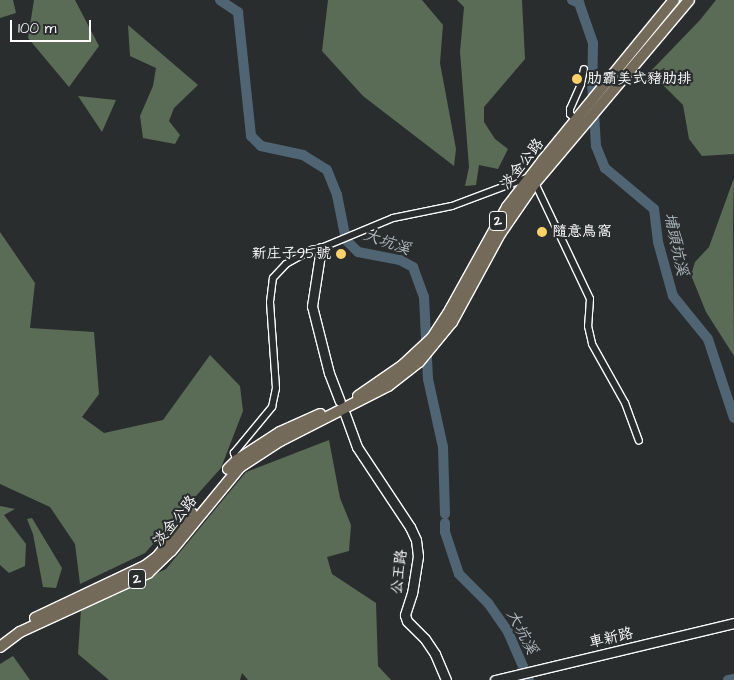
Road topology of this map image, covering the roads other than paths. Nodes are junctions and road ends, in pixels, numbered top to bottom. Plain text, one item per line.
1 (674, 0) edge
2 (689, 0) edge
3 (584, 68) dead end
4 (578, 118) junction
5 (532, 180) junction
6 (321, 248) junction
7 (343, 407) junction
8 (639, 441) dead end
9 (238, 463) junction
10 (734, 623) edge
11 (0, 639) edge
12 (0, 647) edge
13 (446, 680) edge
14 (496, 680) edge

1 - 4 main road, 2
2 - 5 main road, 淡金公路 / 2
3 - 4 street
4 - 5 main road, 淡金公路 / 2
5 - 6 street
5 - 7 main road, 淡金公路 / 2
5 - 8 street
6 - 7 street, 公王路
6 - 9 street
7 - 9 main road, 淡金公路 / 2
7 - 13 street, 公王路
9 - 11 main road, 淡金公路 / 2
9 - 12 main road, 淡金公路 / 2
10 - 14 street, 車新路

